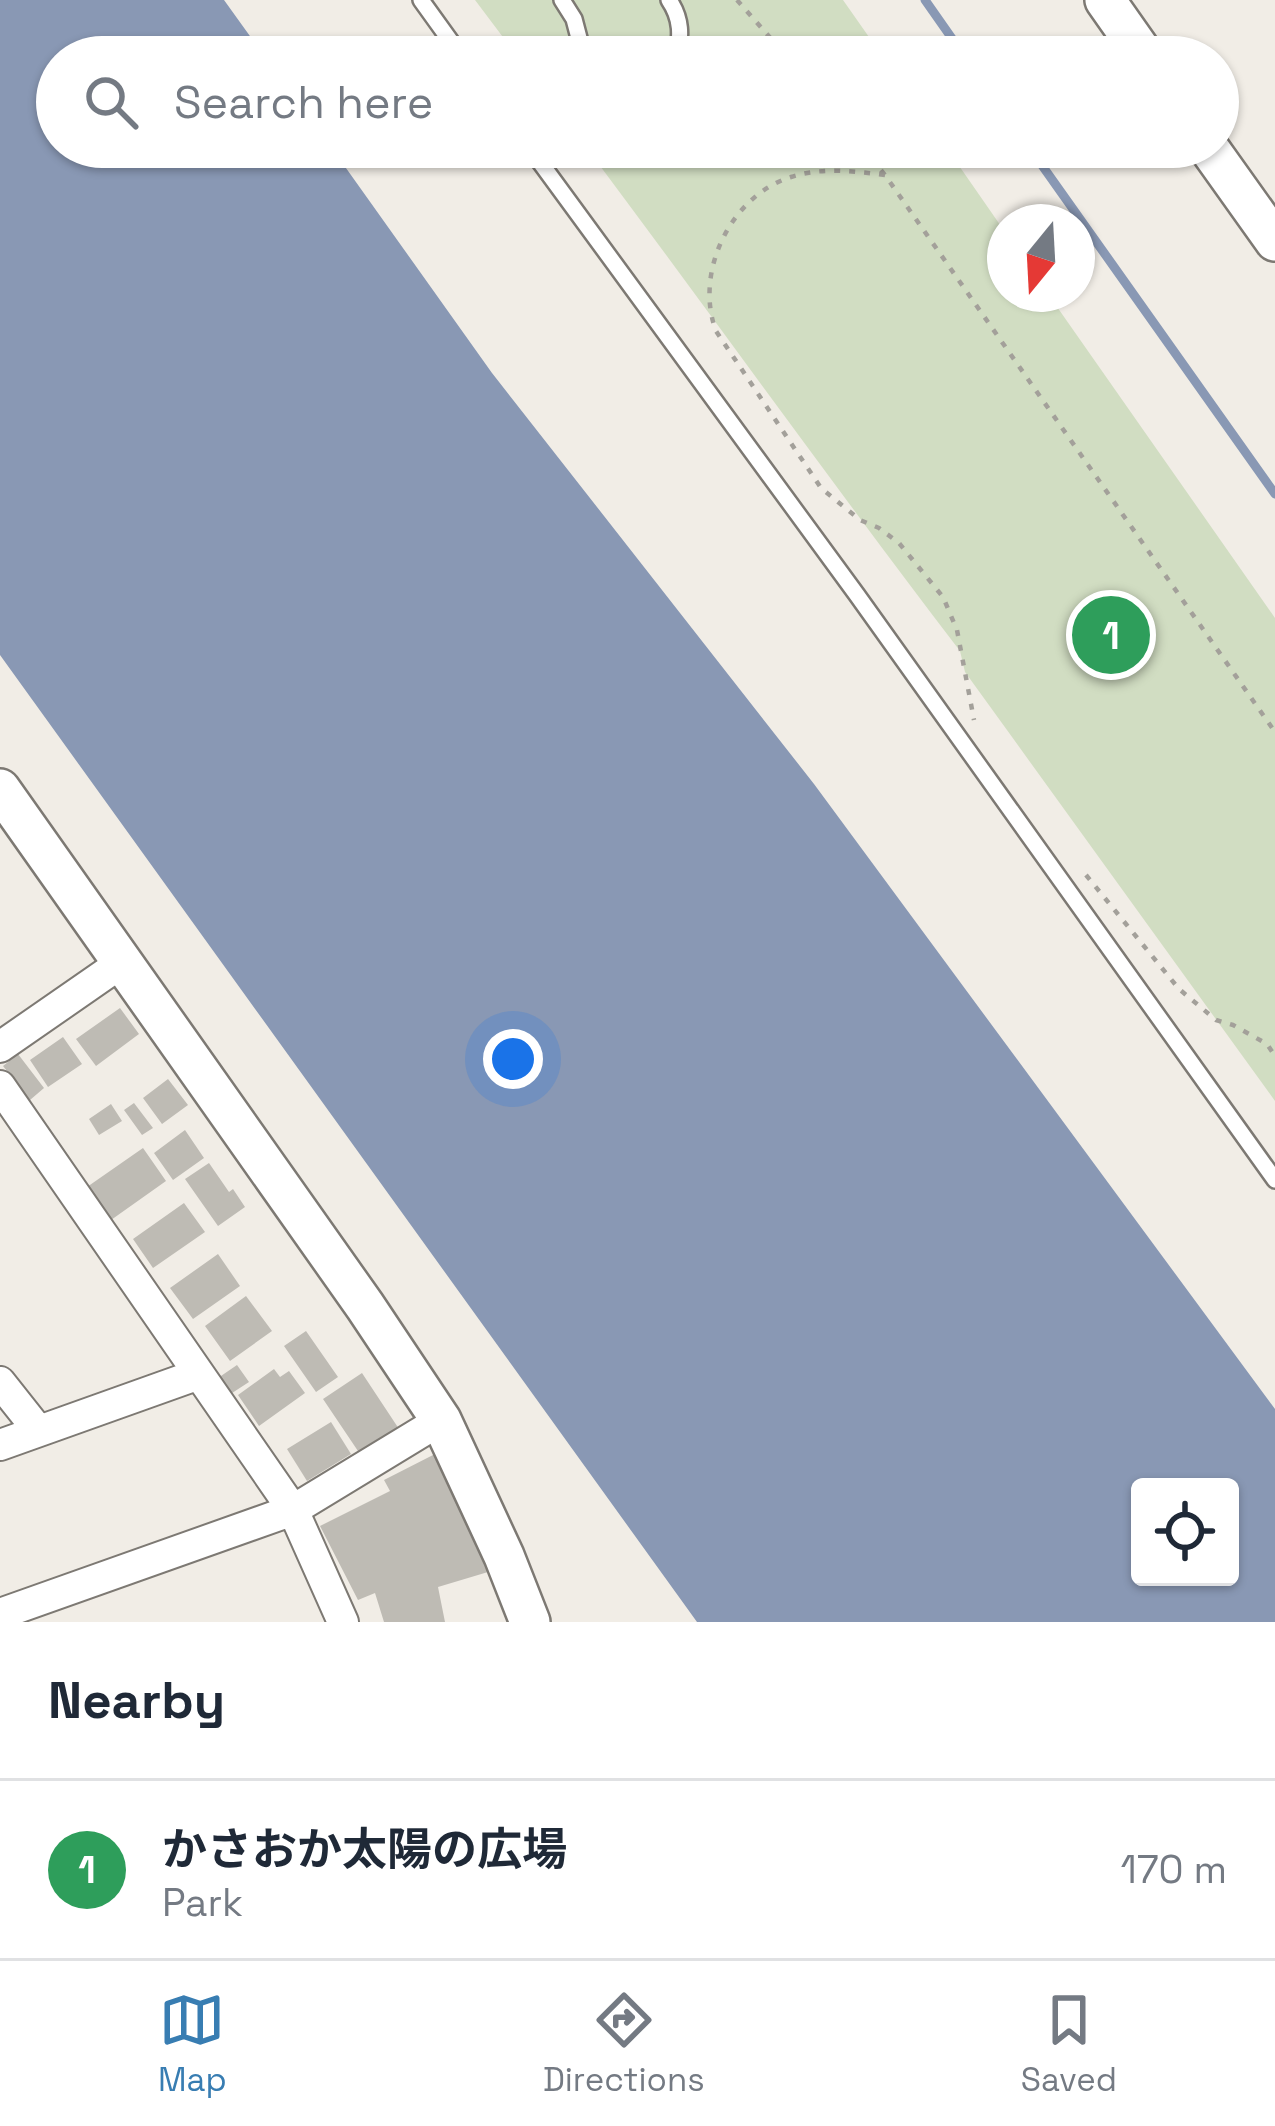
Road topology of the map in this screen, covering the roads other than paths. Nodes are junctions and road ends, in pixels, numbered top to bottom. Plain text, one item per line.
1 (421, 0) edge
2 (562, 0) edge
3 (669, 0) edge
4 (1105, 0) edge
5 (448, 36) edge
6 (578, 36) edge
7 (681, 36) edge
8 (1130, 36) edge
9 (544, 168) edge
10 (1223, 168) edge
11 (1275, 242) edge
12 (0, 789) edge
13 (124, 961) junction
14 (0, 1047) edge
15 (0, 1086) edge
16 (1275, 1180) edge
17 (199, 1373) junction
18 (0, 1382) edge
19 (441, 1420) junction
20 (38, 1430) junction
21 (0, 1445) edge
22 (293, 1510) junction
23 (2, 1613) edge
24 (343, 1622) edge
25 (530, 1622) edge

1 - 5 lane
2 - 6 lane
3 - 7 lane
4 - 8 street
9 - 16 lane
10 - 11 street
12 - 13 street
13 - 14 street
13 - 19 street
15 - 17 street
17 - 20 street
17 - 22 street
18 - 20 street
19 - 22 street
19 - 25 street
20 - 21 street
22 - 23 street
22 - 24 street

